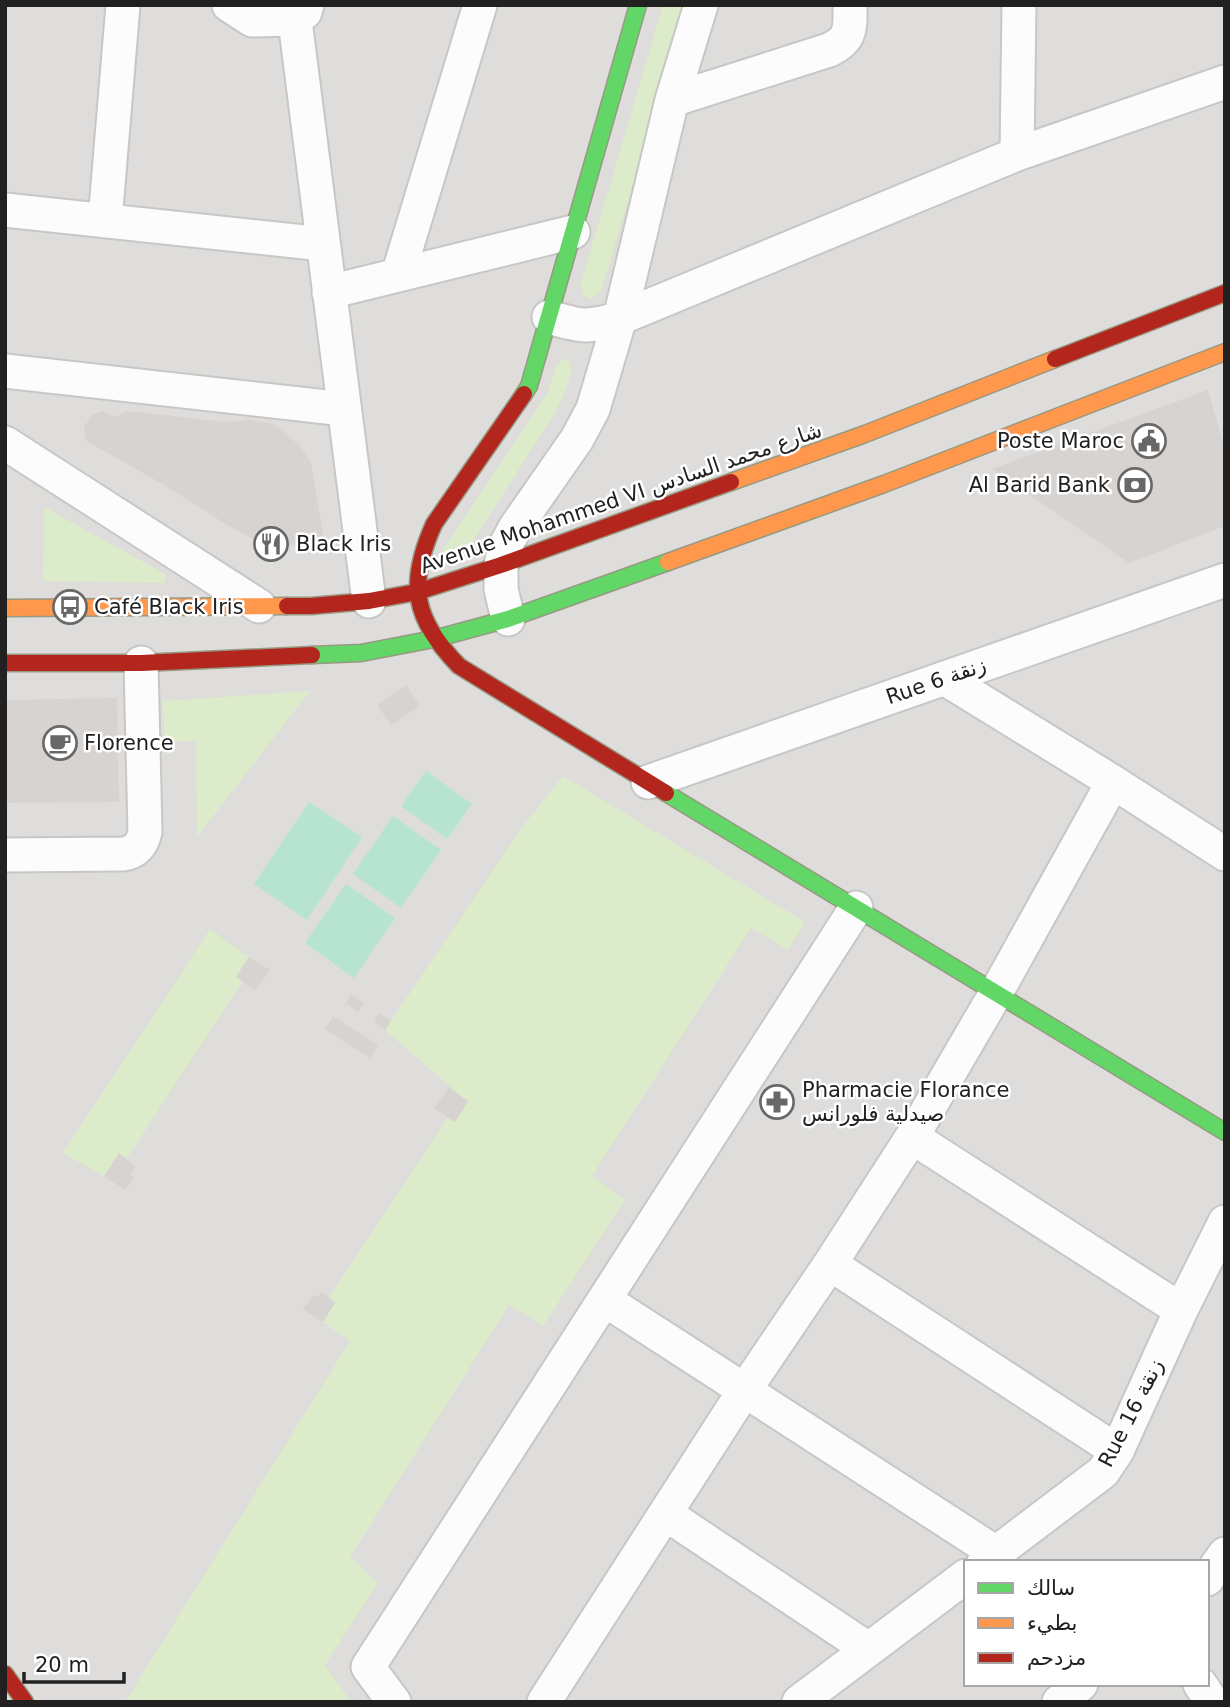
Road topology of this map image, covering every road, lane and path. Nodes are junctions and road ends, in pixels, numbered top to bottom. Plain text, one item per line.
1 (123, 5) edge
2 (229, 5) edge
3 (480, 5) edge
4 (638, 5) edge
5 (701, 5) edge
6 (850, 5) edge
7 (1019, 5) edge
8 (298, 10) edge
9 (1225, 82) edge
10 (672, 100) junction
11 (1017, 154) junction
12 (5, 210) edge
13 (105, 221) junction
14 (573, 232) junction
15 (323, 244) junction
16 (398, 275) junction
17 (329, 292) junction
18 (1225, 293) edge
19 (550, 317) junction
20 (621, 318) junction
21 (1225, 352) edge
22 (5, 371) edge
23 (344, 409) junction
24 (5, 443) edge
25 (501, 565) junction
26 (1225, 580) edge
27 (417, 592) junction
28 (369, 601) junction
29 (259, 606) junction
30 (5, 608) edge
31 (508, 620) junction
32 (433, 639) junction
33 (5, 663) edge
34 (141, 663) junction
35 (944, 678) junction
36 (648, 782) junction
37 (1113, 782) junction
38 (1225, 854) edge
39 (5, 855) edge
40 (856, 908) junction
41 (996, 993) junction
42 (1225, 1132) edge
43 (912, 1137) junction
44 (1225, 1222) edge
45 (830, 1264) junction
46 (604, 1300) junction
47 (1181, 1310) junction
48 (744, 1391) junction
49 (1116, 1451) junction
50 (666, 1514) junction
51 (1225, 1554) edge
52 (990, 1558) edge
53 (1209, 1576) edge
54 (964, 1577) edge
55 (868, 1649) junction
56 (5, 1674) edge
57 (1079, 1686) edge
58 (1201, 1686) edge
59 (25, 1702) edge
60 (394, 1702) edge
61 (544, 1702) edge
62 (799, 1702) edge
63 (1059, 1702) edge
64 (1212, 1702) edge

1 - 13 street
2 - 8 street
3 - 16 street
4 - 14 main road
5 - 10 street
6 - 10 street
7 - 11 street
8 - 15 street
9 - 11 street
10 - 20 street
11 - 20 street
12 - 13 street
13 - 15 street
14 - 16 street
14 - 19 main road
15 - 17 street
16 - 17 street
17 - 23 street
18 - 25 main road, Avenue Mohammed VI شارع محمد السادس
19 - 20 street
19 - 27 main road
20 - 25 street
21 - 31 main road
22 - 23 street
23 - 28 street
24 - 29 street
25 - 27 main road, Avenue Mohammed VI شارع محمد السادس
25 - 31 street
26 - 35 street, Rue 6 زنقة
27 - 28 main road, Avenue Mohammed VI شارع محمد السادس
27 - 32 main road
28 - 29 main road, Avenue Mohammed VI شارع محمد السادس
29 - 30 main road, Avenue Mohammed VI شارع محمد السادس
31 - 32 main road
32 - 34 main road
32 - 36 main road
33 - 34 main road
34 - 39 street
35 - 36 street, Rue 6 زنقة
35 - 37 street
36 - 40 main road
37 - 38 street
37 - 41 street
40 - 41 main road
40 - 46 street
41 - 42 main road
41 - 43 street
43 - 45 street
43 - 47 street
44 - 47 street, Rue 16 زنقة
45 - 48 street
45 - 49 street
46 - 48 street
46 - 60 street
47 - 49 street, Rue 16 زنقة
48 - 50 street
48 - 52 street
49 - 52 street, Rue 16 زنقة
50 - 55 street
50 - 61 street
51 - 53 street
54 - 55 street
55 - 62 street
56 - 59 main road
57 - 63 street
58 - 64 street

